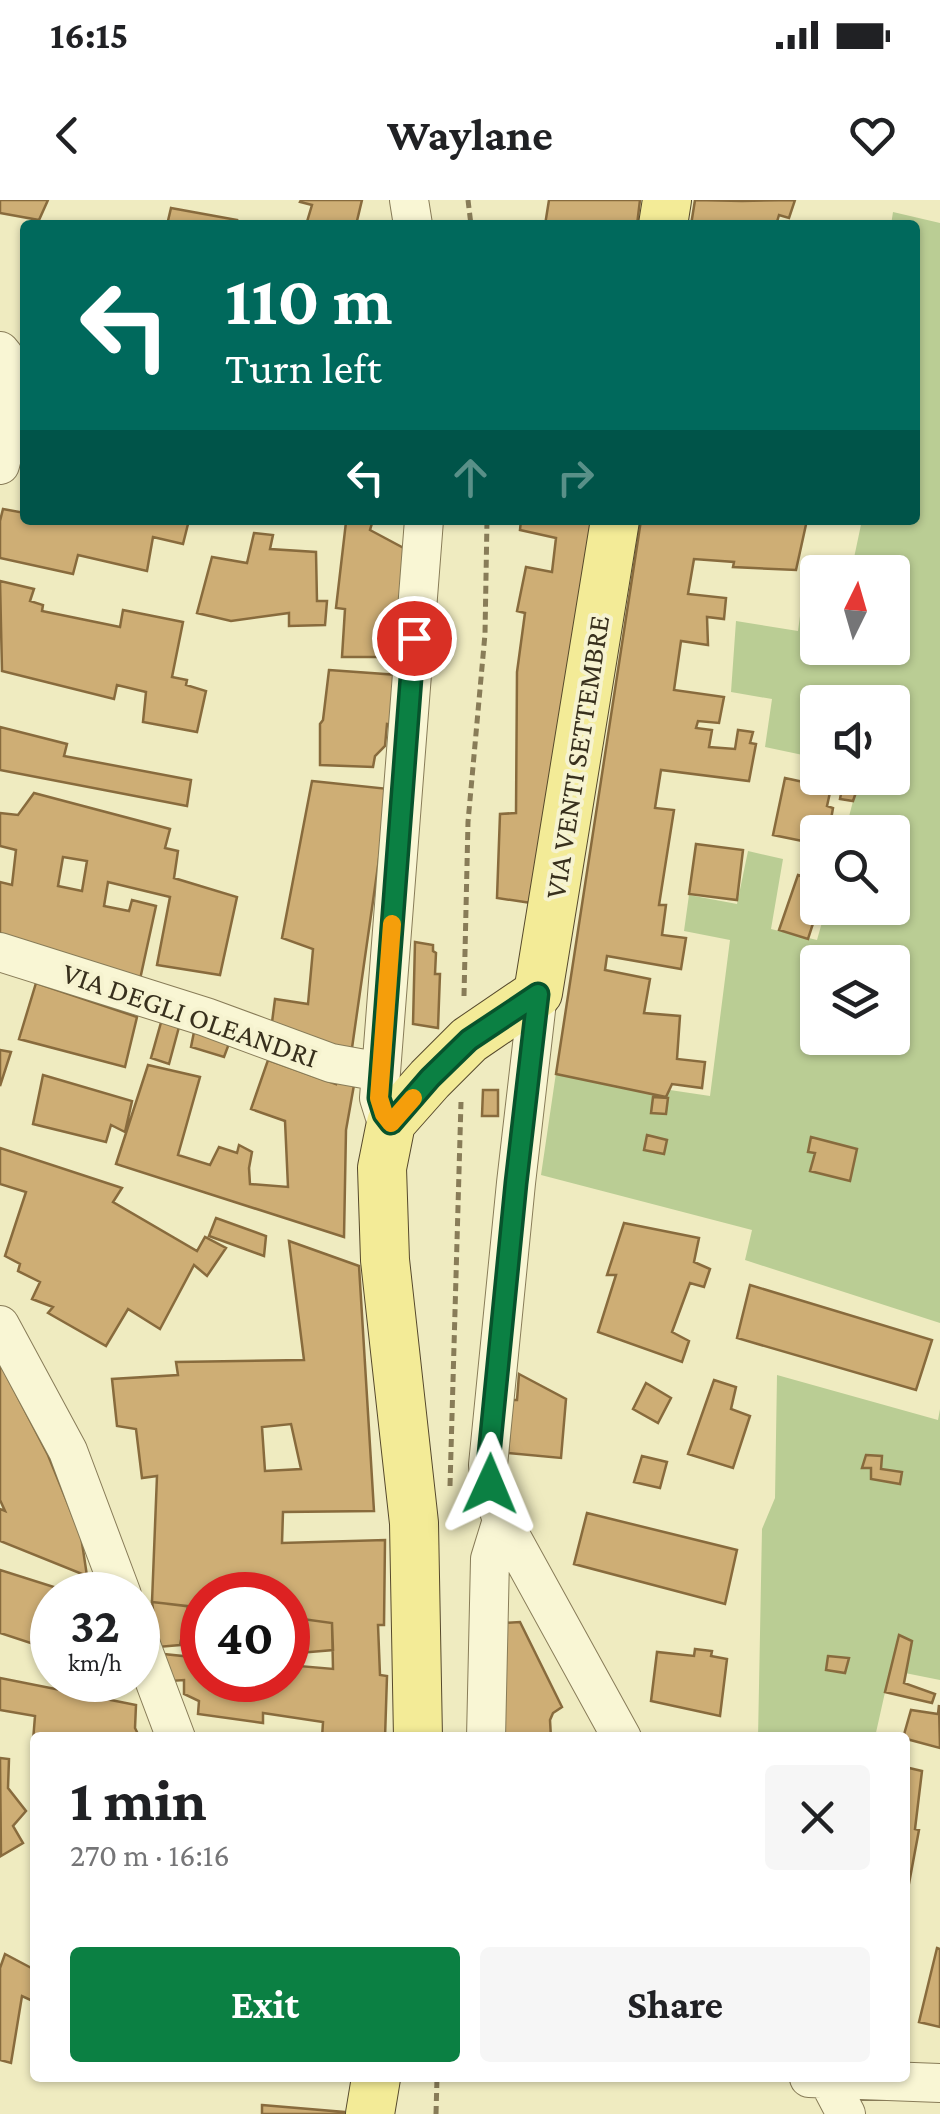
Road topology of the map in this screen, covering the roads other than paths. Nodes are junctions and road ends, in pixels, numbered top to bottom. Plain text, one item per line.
1 (0, 351) edge
2 (0, 465) edge
3 (424, 525) edge
4 (615, 525) edge
5 (0, 952) edge
6 (538, 994) junction
7 (380, 1072) junction
8 (391, 1123) junction
9 (0, 1325) edge
10 (502, 1520) junction
11 (113, 1572) edge
12 (160, 1695) edge
13 (174, 1732) edge
14 (418, 1732) edge
15 (486, 1732) edge
16 (619, 1732) edge
17 (375, 2082) edge
18 (829, 2082) edge
19 (910, 2082) edge
20 (940, 2083) edge
21 (370, 2114) edge
22 (846, 2114) edge

1 - 2 street
3 - 7 street
4 - 6 main road, VIA VENTI SETTEMBRE
5 - 7 street, VIA DEGLI OLEANDRI
6 - 8 main road
6 - 10 street
7 - 8 street
8 - 14 main road
9 - 11 street
10 - 15 street
10 - 16 street
12 - 13 street
17 - 21 main road
18 - 22 street
19 - 20 street

